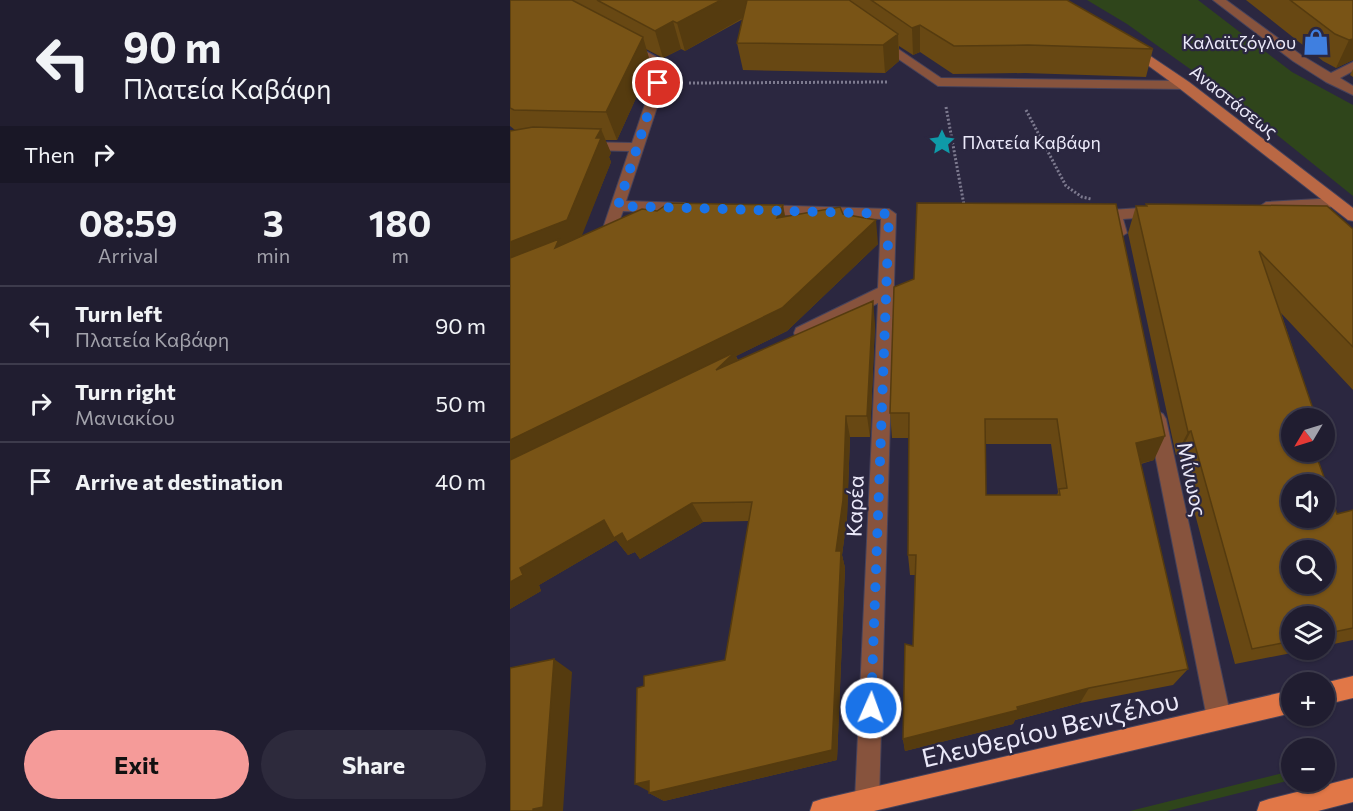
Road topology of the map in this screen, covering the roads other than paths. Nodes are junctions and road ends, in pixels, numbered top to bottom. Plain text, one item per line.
1 (1219, 0) edge
2 (871, 34) edge
3 (614, 38) edge
4 (1120, 40) edge
5 (1353, 66) edge
6 (1330, 80) junction
7 (1184, 85) junction
8 (1353, 91) edge
9 (568, 145) edge
10 (638, 147) junction
11 (1336, 203) junction
12 (618, 206) junction
13 (1256, 207) edge
14 (701, 208) edge
15 (748, 210) edge
16 (1176, 211) edge
17 (1353, 216) edge
18 (585, 248) edge
19 (1122, 249) edge
20 (887, 291) junction
21 (782, 344) edge
22 (1154, 401) edge
23 (1353, 687) edge
24 (1335, 691) edge
25 (1281, 704) edge
26 (1219, 718) junction
27 (1353, 790) edge
28 (867, 800) junction
29 (822, 811) edge
30 (1269, 811) edge

1 - 6 street
2 - 7 street
3 - 10 street
4 - 7 street, Αναστάσεως
5 - 6 street
6 - 8 street
7 - 11 street, Αναστάσεως
9 - 10 street
10 - 12 street
11 - 13 street
11 - 17 street, Αναστάσεως
12 - 14 street
12 - 18 street
15 - 20 street, Καρέα
16 - 19 street
20 - 21 street
20 - 28 street, Καρέα
22 - 26 street, Μίνωος
23 - 24 main road
25 - 26 main road, Ελευθερίου Βενιζέλου
26 - 28 main road, Ελευθερίου Βενιζέλου
27 - 30 main road
28 - 29 main road, Ελευθερίου Βενιζέλου

